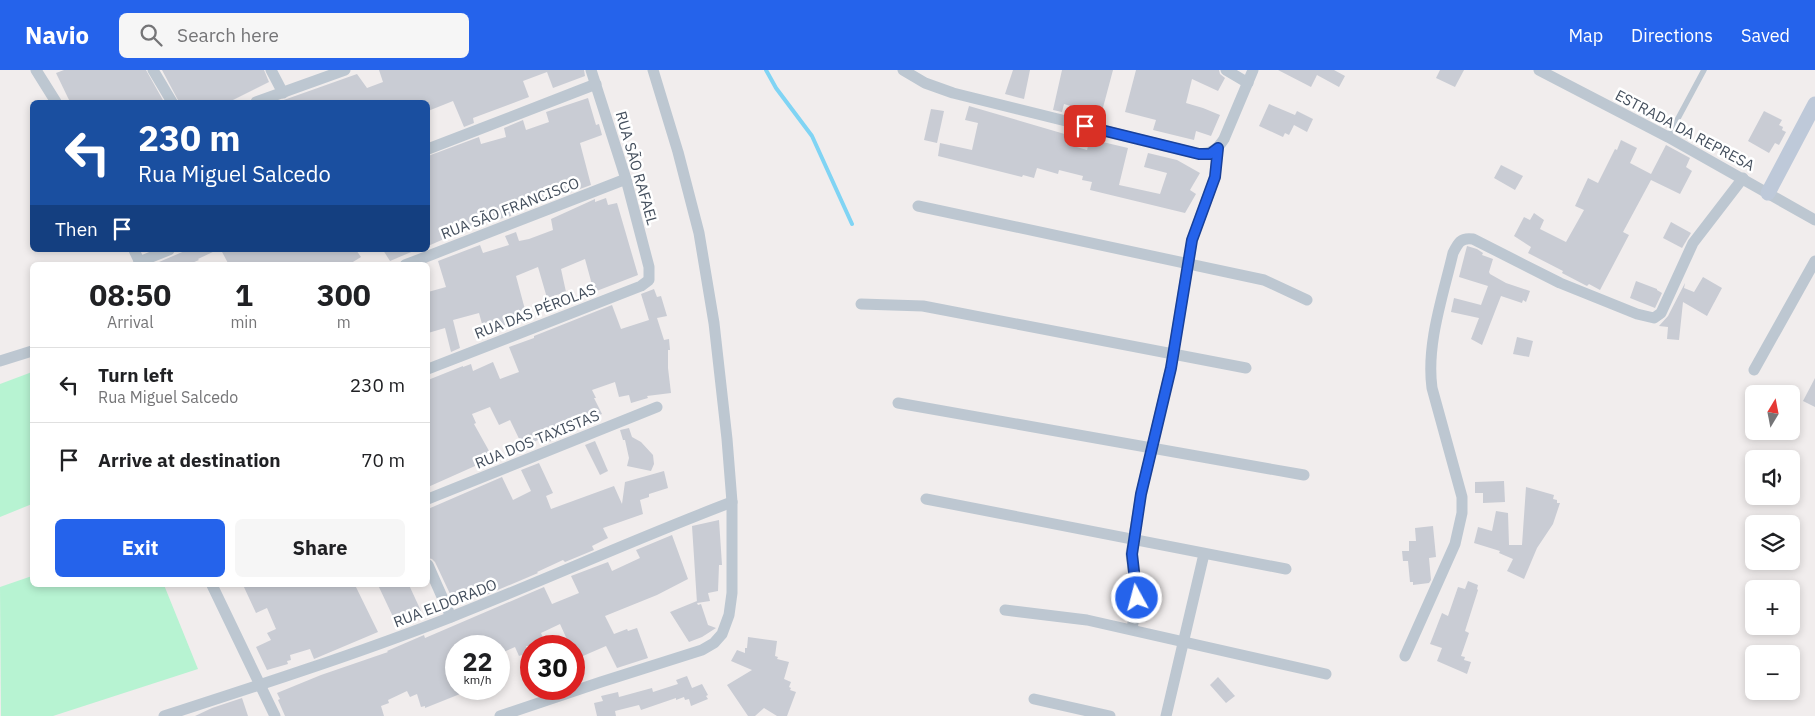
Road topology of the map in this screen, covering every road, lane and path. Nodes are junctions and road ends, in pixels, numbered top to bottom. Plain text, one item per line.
1 (36, 70) edge
2 (153, 70) edge
3 (271, 70) edge
4 (345, 70) edge
5 (592, 70) edge
6 (653, 70) edge
7 (903, 70) edge
8 (1226, 70) edge
9 (1253, 70) edge
10 (1539, 70) edge
11 (1704, 70) edge
12 (1248, 83) junction
13 (596, 84) junction
14 (282, 93) junction
15 (55, 100) edge
16 (171, 100) edge
17 (262, 100) edge
18 (1815, 104) edge
19 (1668, 137) junction
20 (430, 148) edge
21 (1218, 148) junction
22 (1743, 178) junction
23 (626, 179) junction
24 (1768, 193) junction
25 (918, 206) dead end
26 (1815, 220) edge
27 (165, 252) edge
28 (1815, 261) edge
29 (142, 262) edge
30 (413, 262) edge
31 (1188, 264) junction
32 (650, 276) joint
33 (1307, 300) dead end
34 (862, 304) dead end
35 (30, 352) edge
36 (1173, 354) junction
37 (0, 361) edge
38 (430, 368) edge
39 (1246, 368) dead end
40 (1754, 370) dead end
41 (898, 403) dead end
42 (657, 407) dead end
43 (1152, 448) junction
44 (1304, 475) dead end
45 (430, 498) edge
46 (926, 499) dead end
47 (732, 502) junction
48 (1134, 540) junction
49 (1204, 554) junction
50 (1286, 569) dead end
51 (430, 570) edge
52 (213, 587) edge
53 (1005, 610) dead end
54 (451, 617) junction
55 (1132, 629) junction
56 (1184, 641) junction
57 (1405, 656) dead end
58 (1326, 674) dead end
59 (259, 685) junction
60 (1034, 699) dead end
61 (164, 716) edge
62 (275, 716) edge
63 (500, 716) edge
64 (1110, 716) edge
65 (1166, 716) edge

1 - 15 street
2 - 16 street
3 - 14 street
4 - 14 street
5 - 13 street, RUA SÃO RAFAEL
6 - 47 street
7 - 21 street
8 - 12 street
9 - 12 street
10 - 19 street, ESTRADA DA REPRESA
11 - 19 lane
12 - 21 street
13 - 20 street
13 - 23 street, RUA SÃO RAFAEL
14 - 17 street
18 - 24 street
19 - 22 street, ESTRADA DA REPRESA
21 - 31 street
22 - 24 street, ESTRADA DA REPRESA
22 - 57 street
23 - 30 street, RUA SÃO FRANCISCO
23 - 32 street, RUA SÃO RAFAEL
24 - 26 street, ESTRADA DA REPRESA
25 - 31 street
27 - 29 street
28 - 40 street
31 - 33 street
31 - 36 street
32 - 38 street, RUA DAS PÉROLAS
34 - 36 street
35 - 37 street
36 - 39 street
36 - 43 street
41 - 43 street
42 - 45 street, RUA DOS TAXISTAS
43 - 44 street
43 - 48 street
46 - 48 street
47 - 54 street, RUA ELDORADO
47 - 63 street
48 - 49 street
48 - 55 street
49 - 50 street
49 - 56 street
51 - 54 street
52 - 59 street
53 - 55 street
54 - 59 street, RUA ELDORADO
55 - 56 street
56 - 58 street
56 - 65 street
59 - 61 street, RUA ELDORADO
59 - 62 street
60 - 64 street

